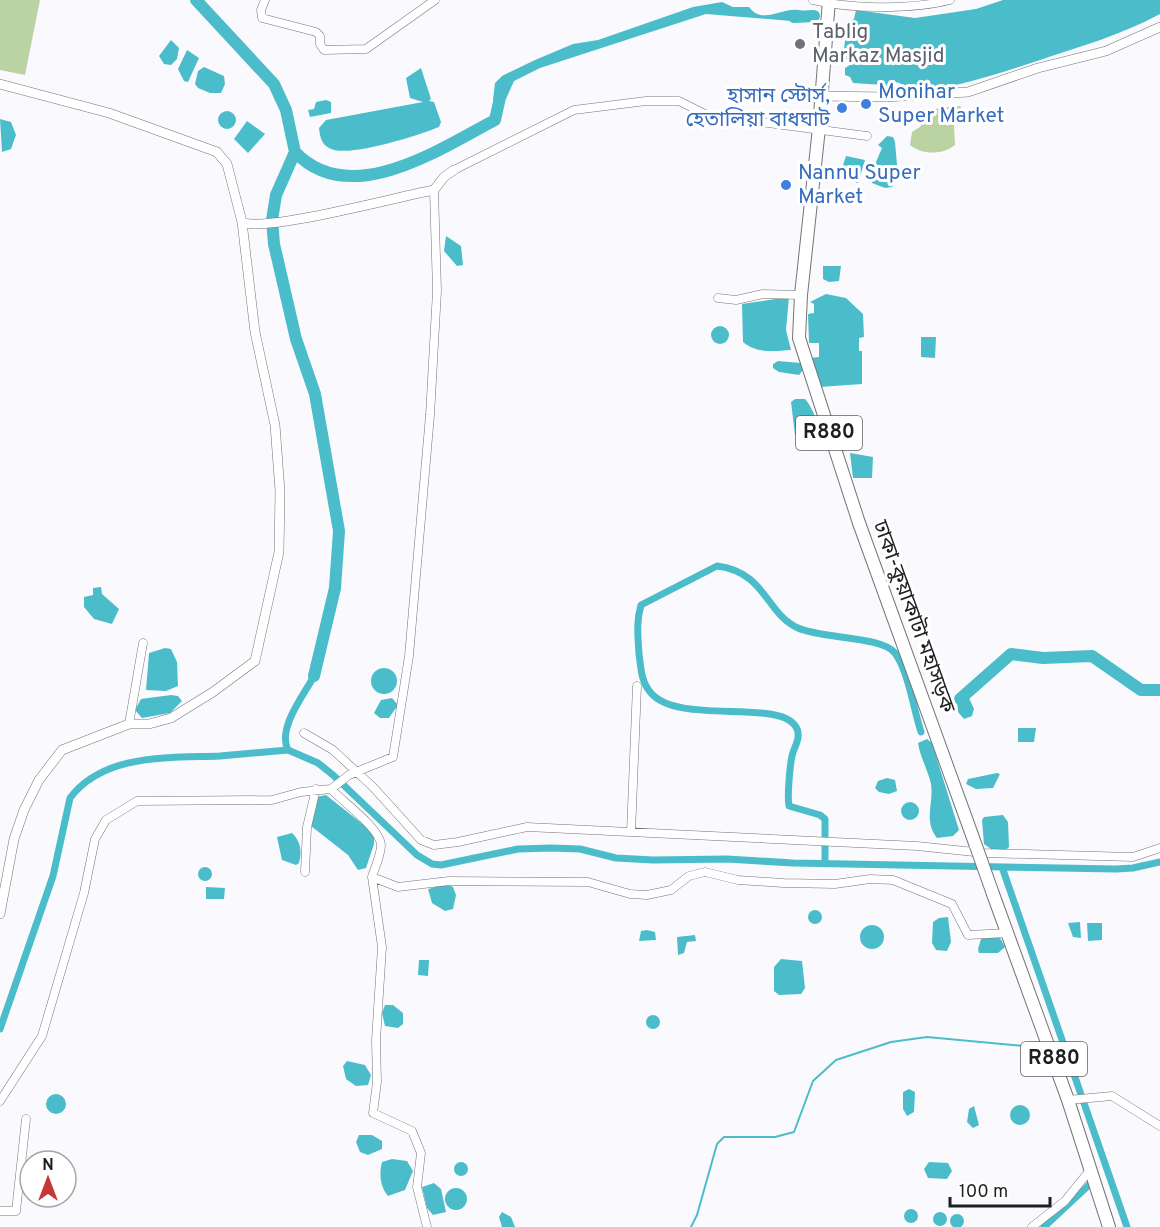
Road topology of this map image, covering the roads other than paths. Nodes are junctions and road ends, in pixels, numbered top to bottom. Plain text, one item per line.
1 (265, 0) edge
2 (435, 0) edge
3 (813, 0) edge
4 (950, 0) edge
5 (829, 2) edge
6 (1160, 27) edge
7 (0, 84) edge
8 (822, 96) junction
9 (819, 128) junction
10 (867, 136) dead end
11 (454, 170) joint
12 (434, 190) junction
13 (242, 222) junction
14 (801, 295) junction
15 (718, 298) dead end
16 (142, 643) dead end
17 (637, 686) dead end
18 (129, 724) junction
19 (304, 733) dead end
20 (353, 775) junction
21 (316, 789) junction
22 (331, 789) junction
23 (631, 832) junction
24 (1160, 848) edge
25 (305, 872) dead end
26 (372, 877) junction
27 (0, 914) edge
28 (1008, 933) junction
29 (1068, 1100) junction
30 (0, 1101) edge
31 (26, 1119) dead end
32 (1160, 1126) edge
33 (1090, 1170) junction
34 (0, 1211) edge
35 (427, 1227) edge
36 (1032, 1227) edge
37 (1109, 1227) edge

1 - 2 street
3 - 5 street
4 - 5 street
5 - 8 main road, ঢাকা-কুয়াকাটা মহাসড়ক / R880
6 - 8 street
7 - 13 street
8 - 9 main road, ঢাকা-কুয়াকাটা মহাসড়ক / R880
9 - 10 street
9 - 11 street
9 - 14 main road, ঢাকা-কুয়াকাটা মহাসড়ক / R880
11 - 12 street
12 - 13 street
12 - 20 street
13 - 18 street
14 - 15 street
14 - 28 main road, ঢাকা-কুয়াকাটা মহাসড়ক / R880, bridge
16 - 18 street
17 - 23 street
18 - 27 street
19 - 20 street
20 - 22 street
20 - 23 street
21 - 22 street
21 - 25 street
21 - 30 street
22 - 26 street
23 - 24 street
26 - 28 street
26 - 35 street
28 - 29 main road, ঢাকা-কুয়াকাটা মহাসড়ক / R880
29 - 32 street
29 - 33 main road, ঢাকা-কুয়াকাটা মহাসড়ক / R880
31 - 34 street
33 - 36 street
33 - 37 main road, ঢাকা-কুয়াকাটা মহাসড়ক / R880

